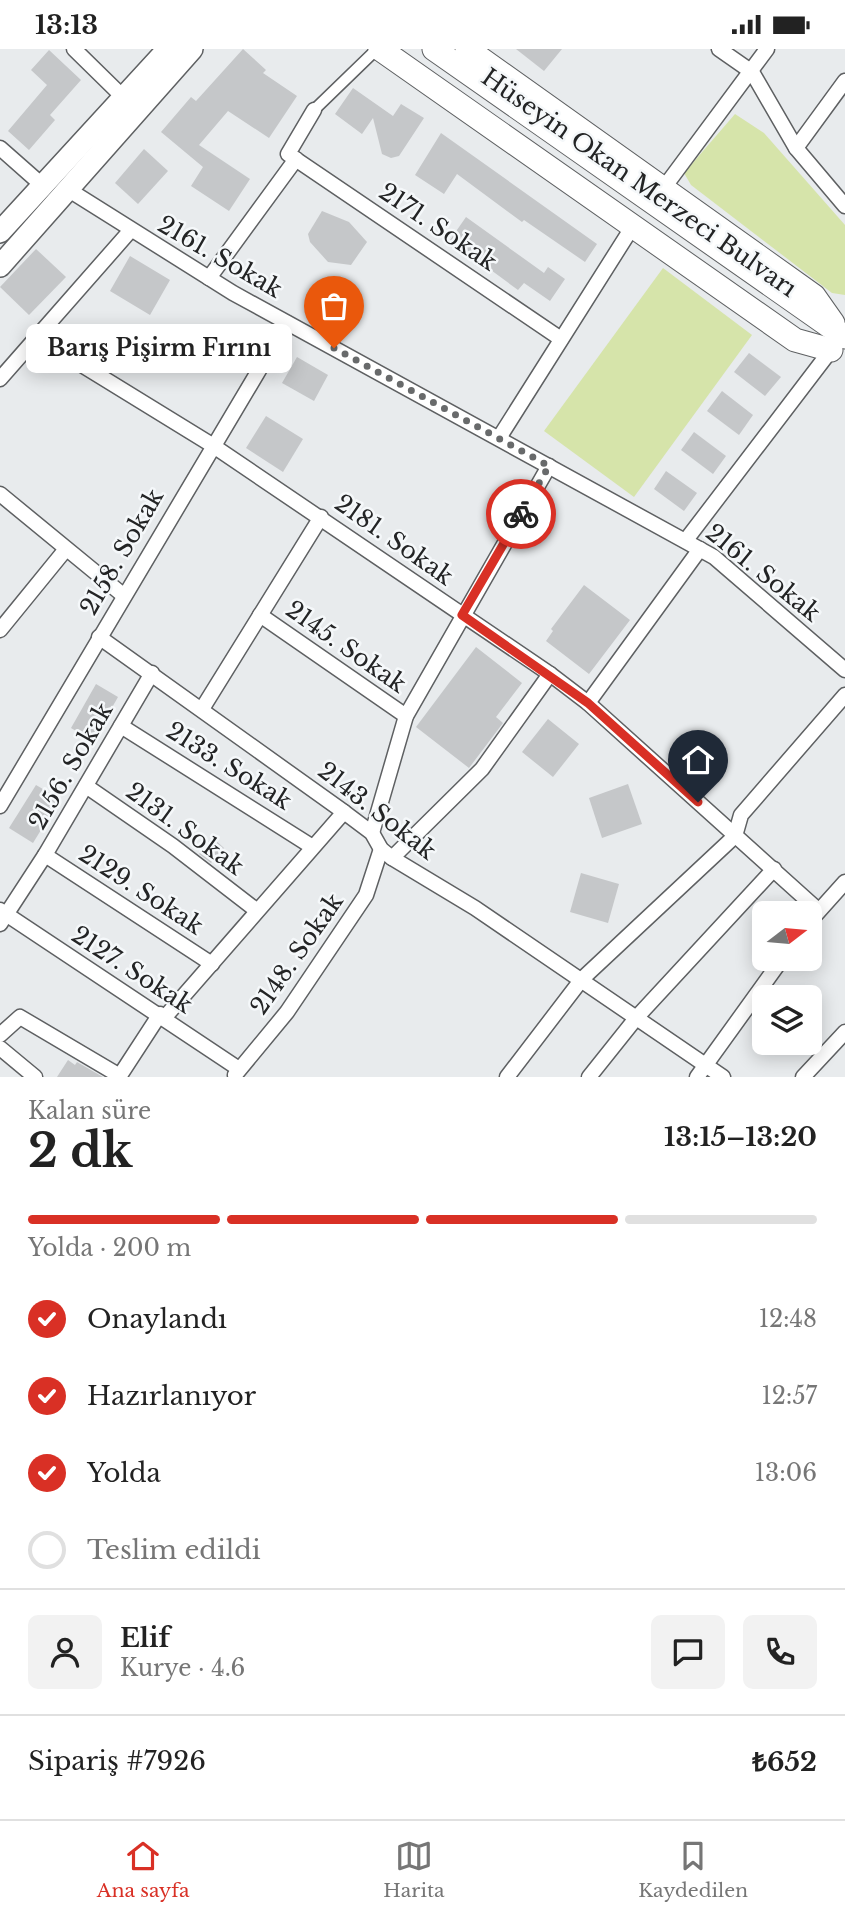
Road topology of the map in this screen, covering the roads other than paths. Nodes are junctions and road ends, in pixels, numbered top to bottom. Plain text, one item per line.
1 (74, 49) edge
2 (378, 49) edge
3 (403, 49) edge
4 (434, 49) edge
5 (467, 49) edge
6 (719, 49) edge
7 (767, 49) edge
8 (177, 52) edge
9 (752, 72) junction
10 (845, 81) edge
11 (123, 97) junction
12 (314, 110) joint
13 (0, 148) edge
14 (796, 148) junction
15 (292, 156) junction
16 (42, 185) junction
17 (663, 189) junction
18 (69, 190) junction
19 (845, 207) edge
20 (633, 226) junction
21 (131, 231) junction
22 (0, 232) edge
23 (0, 266) edge
24 (209, 278) junction
25 (287, 323) junction
26 (38, 338) junction
27 (561, 339) junction
28 (841, 342) edge
29 (0, 379) edge
30 (499, 438) junction
31 (212, 445) junction
32 (549, 466) junction
33 (0, 494) edge
34 (321, 517) junction
35 (686, 540) junction
36 (66, 549) junction
37 (700, 549) junction
38 (122, 596) junction
39 (260, 615) junction
40 (462, 615) junction
41 (0, 630) edge
42 (99, 637) junction
43 (845, 670) edge
44 (152, 673) junction
45 (550, 674) junction
46 (845, 695) edge
47 (588, 703) junction
48 (202, 709) junction
49 (406, 716) junction
50 (121, 726) junction
51 (86, 786) junction
52 (0, 806) edge
53 (344, 812) junction
54 (372, 833) junction
55 (735, 836) junction
56 (311, 846) junction
57 (387, 854) junction
58 (45, 855) junction
59 (774, 869) junction
60 (845, 882) edge
61 (802, 901) edge
62 (822, 906) edge
63 (256, 910) junction
64 (2, 917) edge
65 (212, 964) junction
66 (773, 971) edge
67 (582, 979) junction
68 (162, 1015) junction
69 (637, 1017) junction
70 (0, 1035) edge
71 (842, 1043) edge
72 (0, 1048) edge
73 (701, 1071) edge
74 (237, 1073) edge
75 (35, 1077) edge
76 (120, 1077) edge
77 (507, 1077) edge
78 (589, 1077) edge
79 (723, 1077) edge
80 (803, 1077) edge

1 - 11 street
2 - 12 street
2 - 20 main road
3 - 28 main road, Hüseyin Okan Merzeci Bulvarı
4 - 28 main road, Hüseyin Okan Merzeci Bulvarı
5 - 17 main road
6 - 9 street
7 - 9 street
8 - 11 main road
8 - 18 main road
9 - 14 street
9 - 17 street
10 - 14 street
11 - 16 main road
12 - 15 street
13 - 16 street
14 - 19 street
15 - 24 street
15 - 27 street, 2171. Sokak
16 - 22 main road
17 - 28 main road
18 - 21 street, 2161. Sokak
18 - 23 main road
20 - 27 street
20 - 28 main road
21 - 24 street, 2161. Sokak
21 - 26 street
24 - 25 street, 2161. Sokak
25 - 30 street, 2161. Sokak
25 - 31 street, 2158. Sokak
26 - 29 street
26 - 31 street, 2181. Sokak
27 - 30 street
28 - 35 street
30 - 32 street, 2161. Sokak
31 - 34 street, 2181. Sokak
31 - 38 street, 2158. Sokak
32 - 35 street, 2161. Sokak
32 - 40 street
33 - 36 street
34 - 39 street
34 - 40 street, 2181. Sokak
35 - 37 street, 2161. Sokak
36 - 38 street
36 - 41 street
37 - 43 street, 2161. Sokak
37 - 47 street
38 - 42 street, 2158. Sokak
39 - 48 street
39 - 49 street, 2145. Sokak
40 - 45 street, 2181. Sokak
40 - 49 street
42 - 44 street, 2143. Sokak
42 - 52 street, 2158. Sokak
44 - 48 street, 2143. Sokak
44 - 50 street, 2156. Sokak
45 - 47 street, 2181. Sokak
45 - 57 street
46 - 55 street
47 - 55 street, 2181. Sokak
48 - 53 street, 2143. Sokak
49 - 54 street
50 - 51 street, 2156. Sokak
50 - 56 street, 2133. Sokak
51 - 58 street, 2156. Sokak
51 - 63 street, 2131. Sokak
53 - 54 street, 2143. Sokak
53 - 56 street
54 - 57 street, 2143. Sokak
55 - 59 street, 2181. Sokak
55 - 67 street
56 - 63 street
57 - 67 street, 2143. Sokak
57 - 74 street, 2148. Sokak
58 - 64 street, 2156. Sokak
58 - 65 street, 2129. Sokak
59 - 61 street, 2181. Sokak
59 - 69 street
60 - 62 street
63 - 65 street
64 - 68 street, 2127. Sokak
65 - 68 street
66 - 73 street
67 - 69 street, 2143. Sokak
67 - 77 street
68 - 74 street, 2127. Sokak
68 - 76 street
69 - 73 street, 2143. Sokak
69 - 78 street
70 - 76 street
71 - 80 street
72 - 75 street
73 - 79 street, 2143. Sokak

